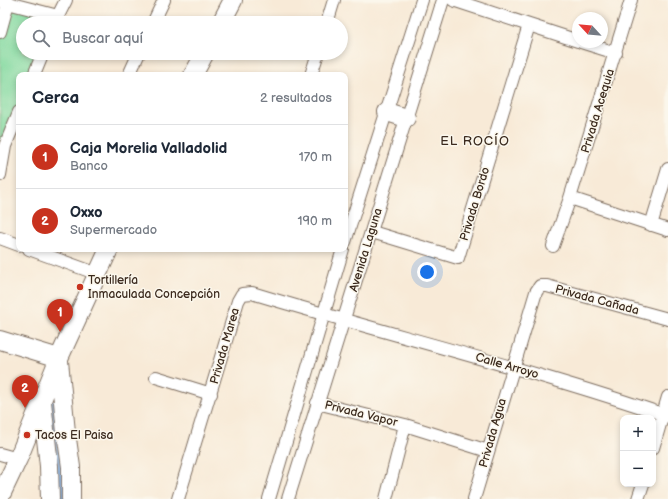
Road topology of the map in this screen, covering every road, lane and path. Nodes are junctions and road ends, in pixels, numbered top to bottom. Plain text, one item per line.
1 (66, 0) edge
2 (164, 0) edge
3 (233, 0) edge
4 (334, 0) edge
5 (422, 0) edge
6 (443, 0) edge
7 (453, 0) edge
8 (631, 0) edge
9 (4, 2) edge
10 (47, 16) edge
11 (58, 16) edge
12 (156, 16) edge
13 (225, 16) edge
14 (329, 16) edge
15 (529, 25) junction
16 (0, 32) edge
17 (572, 39) edge
18 (600, 48) edge
19 (616, 53) junction
20 (40, 60) edge
21 (136, 60) edge
22 (201, 60) edge
23 (316, 60) edge
24 (35, 72) edge
25 (130, 72) edge
26 (195, 72) edge
27 (312, 72) edge
28 (387, 112) junction
29 (16, 118) edge
30 (406, 118) junction
31 (3, 145) edge
32 (668, 169) edge
33 (0, 174) edge
34 (570, 198) junction
35 (651, 225) junction
36 (348, 226) edge
37 (668, 230) edge
38 (372, 232) junction
39 (0, 238) edge
40 (16, 244) edge
41 (554, 246) dead end
42 (47, 252) edge
43 (108, 252) edge
44 (342, 252) edge
45 (98, 274) junction
46 (323, 315) junction
47 (668, 319) edge
48 (344, 320) junction
49 (0, 340) edge
50 (59, 358) junction
51 (512, 367) junction
52 (156, 377) dead end
53 (210, 394) junction
54 (668, 397) edge
55 (41, 402) junction
56 (317, 403) junction
57 (666, 415) edge
58 (405, 425) junction
59 (656, 440) edge
60 (488, 452) junction
61 (0, 454) edge
62 (18, 459) junction
63 (641, 487) edge
64 (0, 497) edge
65 (50, 499) edge
66 (71, 499) edge
67 (178, 499) edge
68 (269, 499) edge
69 (288, 499) edge
70 (386, 499) edge
71 (474, 499) edge
72 (638, 499) edge

1 - 11 street
2 - 12 street
3 - 13 street
4 - 14 street
5 - 28 street, Avenida Laguna
6 - 30 street, Avenida Laguna
7 - 15 street
8 - 19 street, Privada Acequia
9 - 10 street
9 - 16 street
15 - 17 street
15 - 38 street, Privada Bordo
18 - 19 street
19 - 34 street, Privada Acequia
20 - 24 street
21 - 25 street
22 - 26 street
23 - 27 street
28 - 30 street
28 - 36 street, Avenida Laguna
29 - 31 street
30 - 38 street, Avenida Laguna
31 - 33 street
32 - 35 street
34 - 35 street
34 - 41 street, Privada Acequia
35 - 37 street
38 - 48 street, Avenida Laguna
39 - 40 street
42 - 45 street
43 - 45 street
44 - 46 street, Avenida Laguna
45 - 50 street
46 - 48 street, Privada Marea
46 - 53 street, Privada Marea
46 - 68 street, Avenida Laguna
47 - 51 street, Privada Cañada
48 - 51 street, Calle Arroyo
48 - 56 street, Avenida Laguna
49 - 50 street
50 - 55 street
50 - 66 street
51 - 57 street, Calle Arroyo
51 - 60 street, Privada Agua
52 - 53 street
53 - 67 street, Privada Marea
54 - 57 street
55 - 62 street
55 - 65 street
56 - 58 street, Privada Vapor
56 - 69 street, Avenida Laguna
57 - 59 street
58 - 60 street, Privada Vapor
58 - 70 street, Privada Vapor
60 - 71 street, Privada Agua
61 - 62 street
62 - 64 street
63 - 72 street

